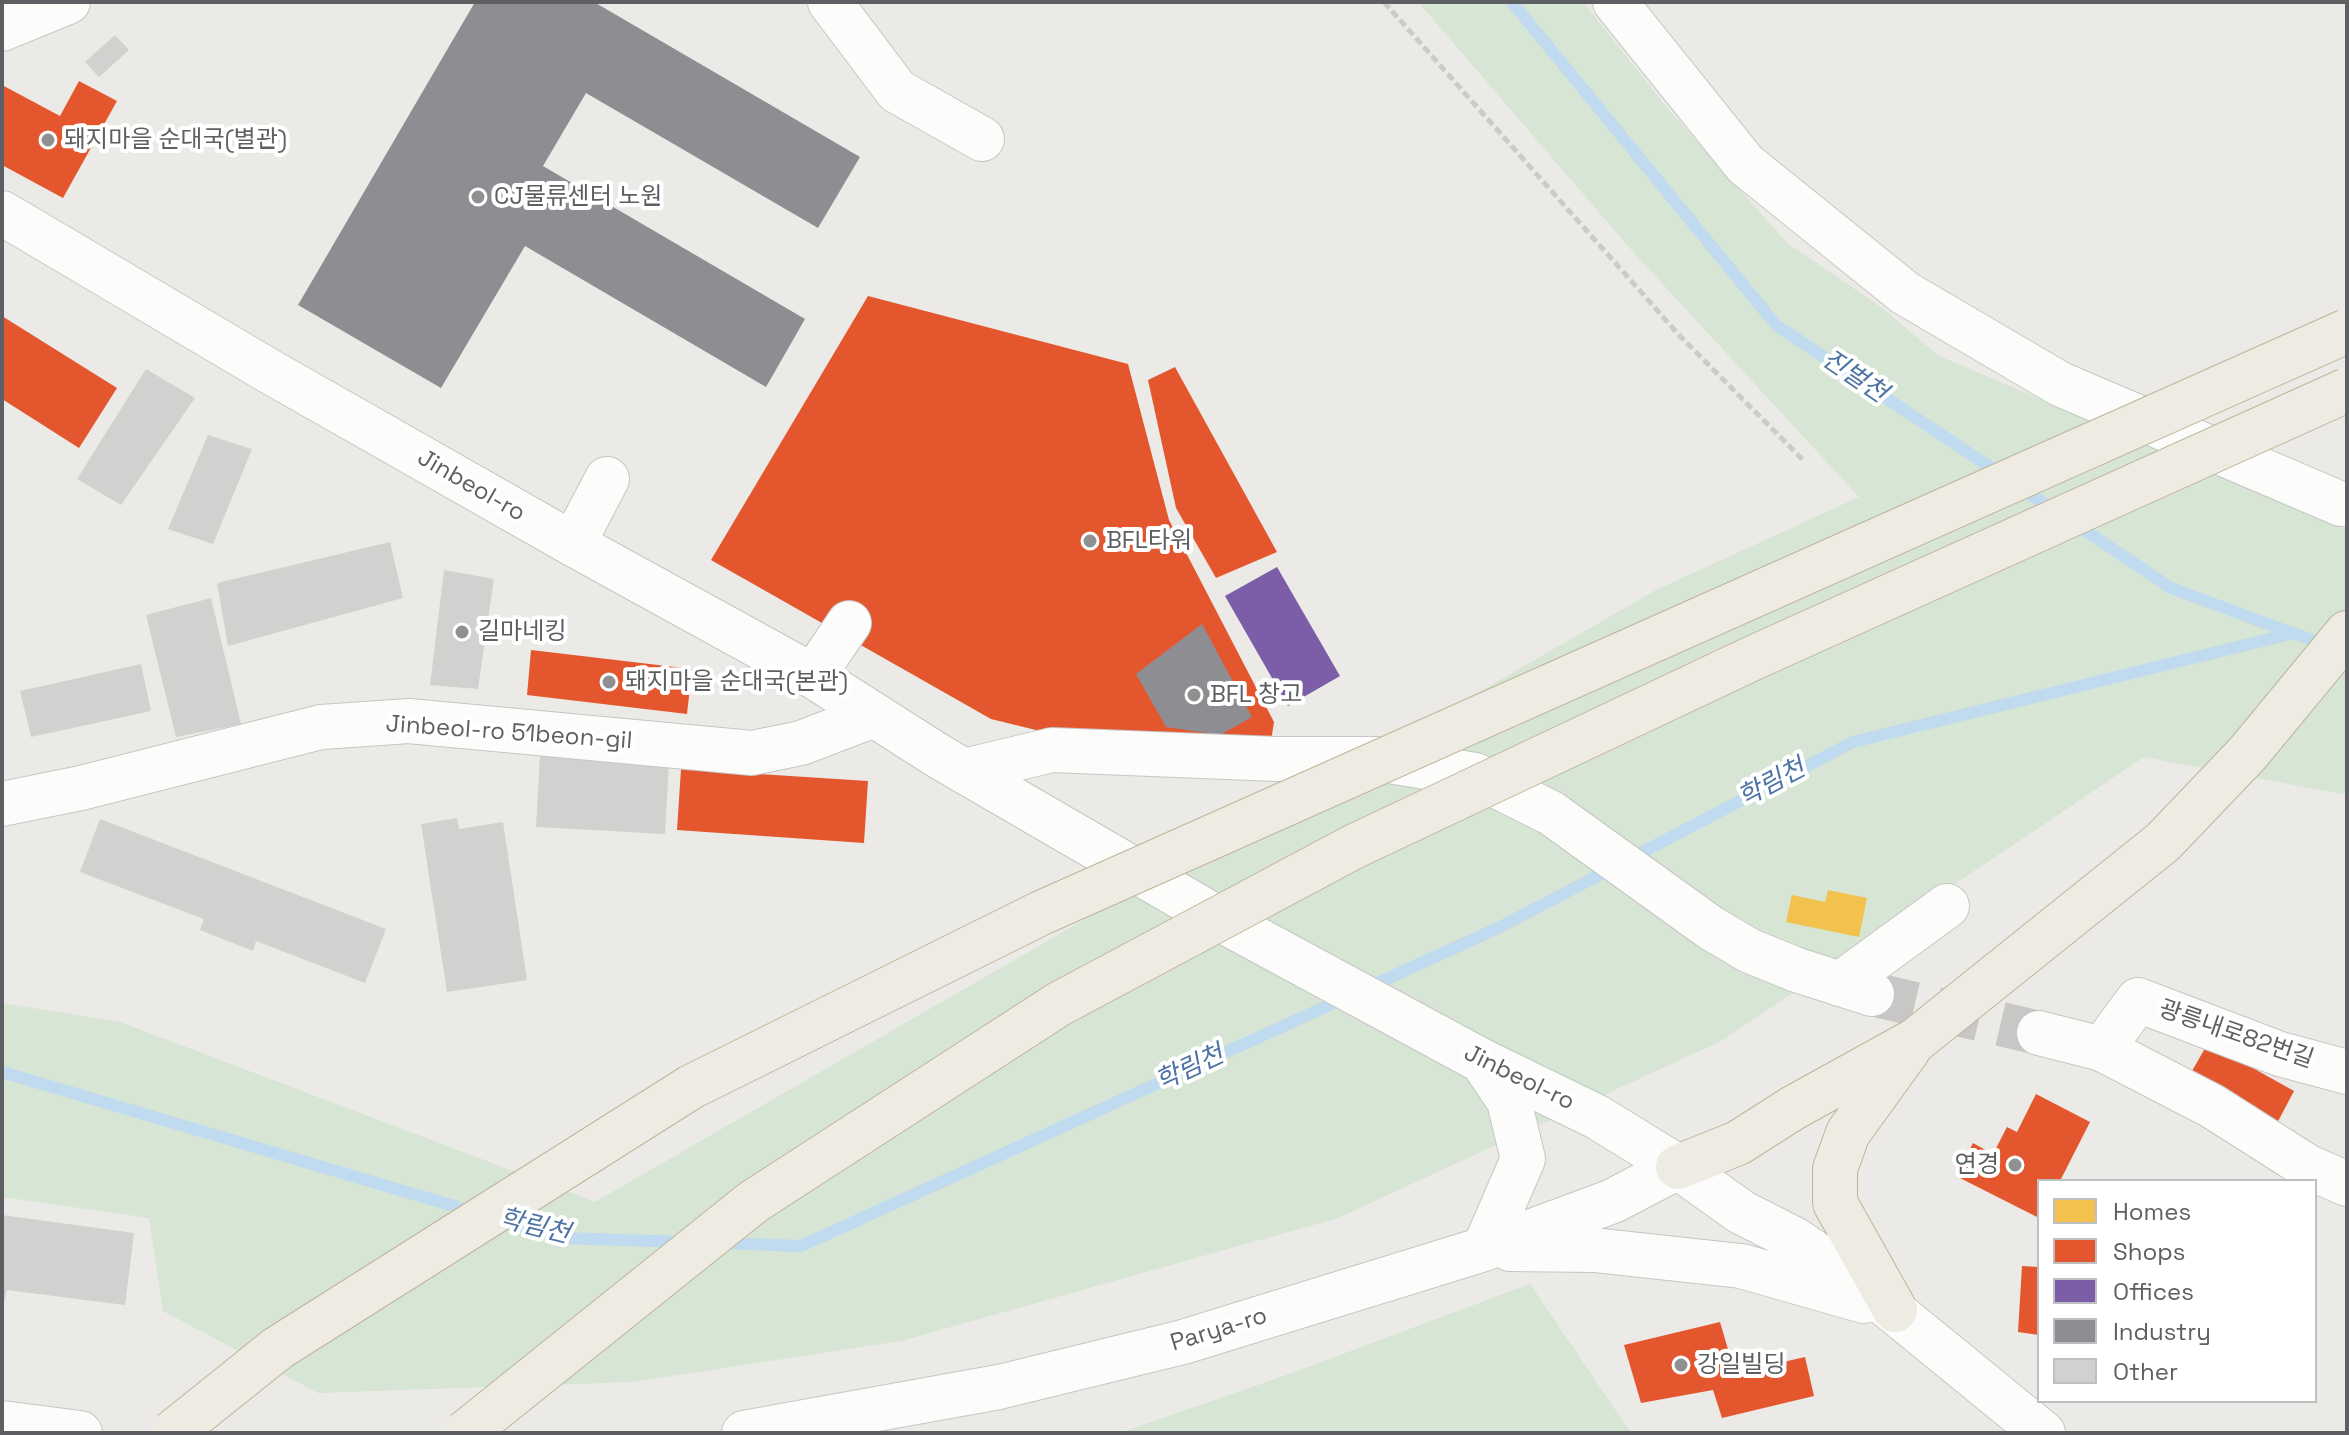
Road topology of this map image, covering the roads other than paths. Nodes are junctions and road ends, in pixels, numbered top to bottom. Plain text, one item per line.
1 (68, 2) edge
2 (830, 2) edge
3 (1615, 2) edge
4 (9, 19) edge
5 (982, 139) dead end
6 (2, 213) edge
7 (2347, 331) edge
8 (2347, 390) edge
9 (607, 479) dead end
10 (2341, 504) dead end
11 (573, 544) junction
12 (849, 623) dead end
13 (2347, 633) edge
14 (813, 676) junction
15 (874, 715) junction
16 (952, 764) junction
17 (2, 804) edge
18 (1947, 906) dead end
19 (2039, 1033) tunnel mouth
20 (1916, 1040) junction
21 (2102, 1049) junction
22 (1482, 1061) junction
23 (2347, 1072) edge
24 (1678, 1167) junction
25 (2347, 1184) edge
26 (1484, 1249) junction
27 (1895, 1310) junction
28 (2, 1423) edge
29 (80, 1433) edge
30 (172, 1433) edge
31 (465, 1433) edge
32 (744, 1433) edge
33 (2043, 1433) edge

1 - 4 street
2 - 5 street
3 - 10 street
6 - 11 street, Jinbeol-ro
7 - 30 highway, bridge
8 - 31 highway, bridge
9 - 11 street
11 - 14 street, Jinbeol-ro
12 - 14 street
13 - 20 highway
14 - 15 street, Jinbeol-ro
15 - 16 street, Jinbeol-ro
15 - 17 street, Jinbeol-ro 51beon-gil
16 - 18 street
16 - 22 street, Jinbeol-ro
19 - 21 street
20 - 24 highway
20 - 27 highway
21 - 23 street, 광릉내로82번길
21 - 25 street
22 - 24 street, Jinbeol-ro
22 - 26 street
24 - 26 street, Parya-ro
24 - 27 street, Jinbeol-ro
26 - 27 street
26 - 32 street, Parya-ro
27 - 33 street, Jinbeol-ro
28 - 29 street

